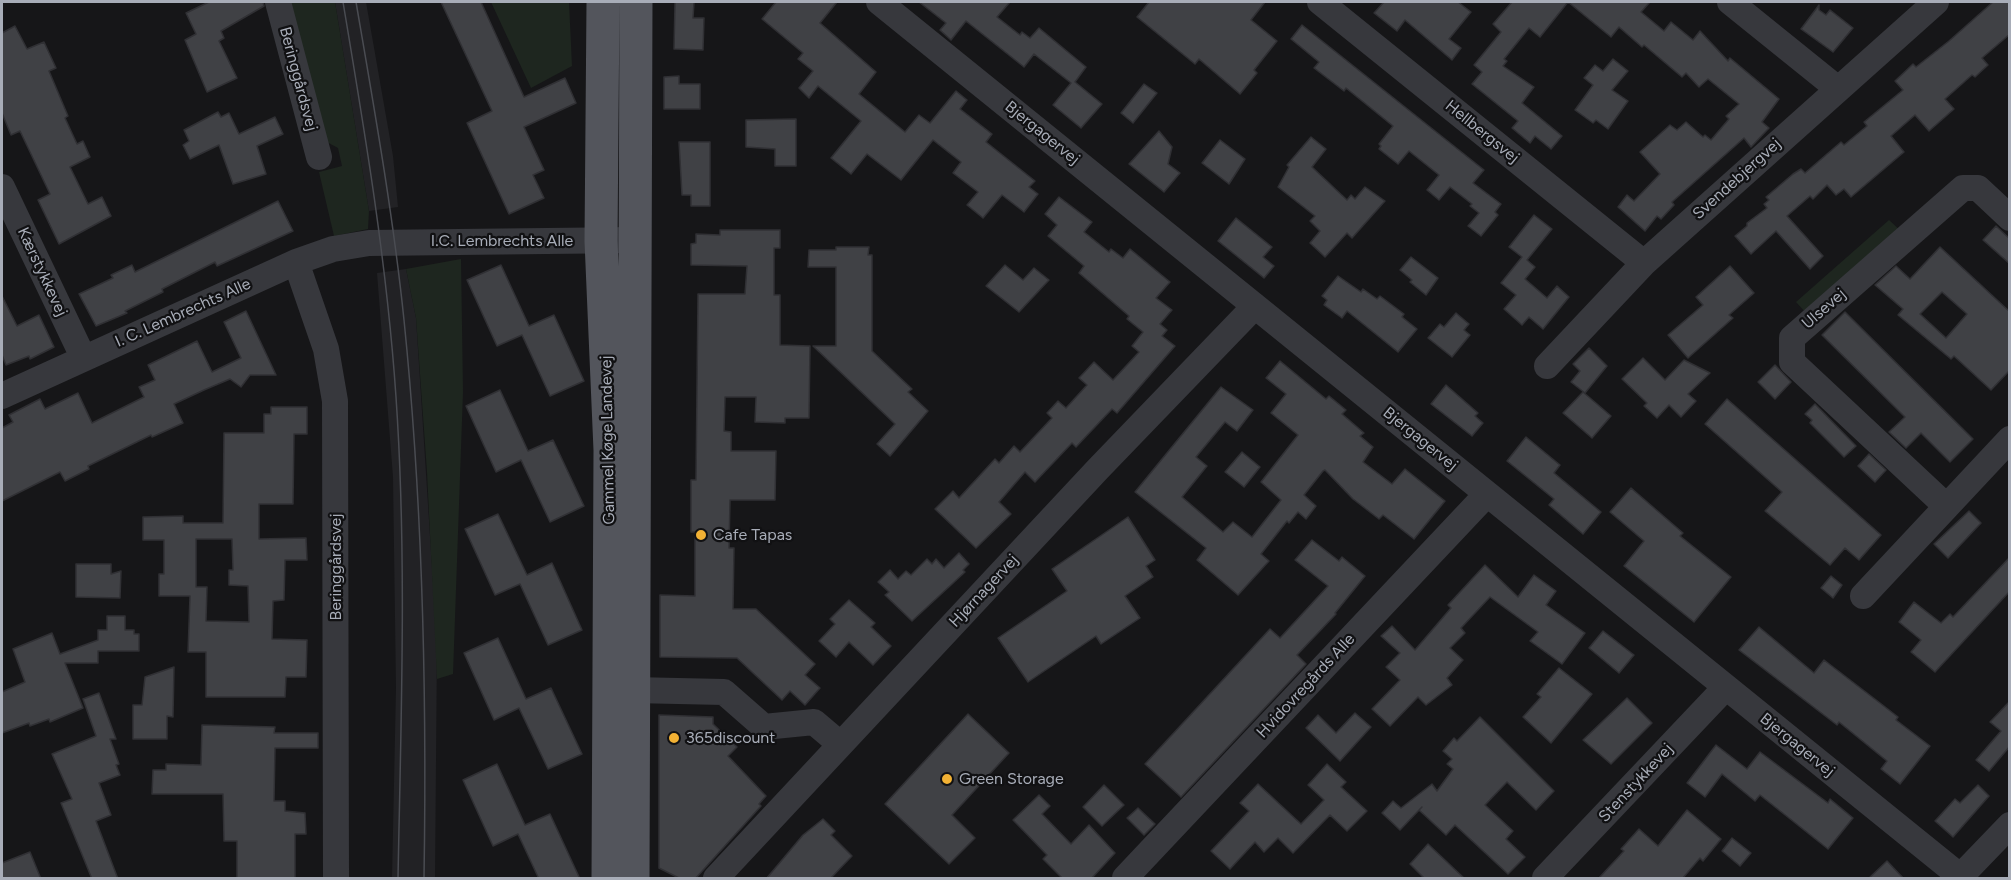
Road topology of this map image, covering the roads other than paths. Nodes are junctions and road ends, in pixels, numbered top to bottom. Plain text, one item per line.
1 (278, 2) edge
2 (603, 2) edge
3 (636, 2) edge
4 (879, 2) edge
5 (1320, 2) edge
6 (1730, 2) edge
7 (1936, 2) edge
8 (1838, 89) junction
9 (318, 158) dead end
10 (2, 187) edge
11 (2010, 218) edge
12 (635, 240) junction
13 (601, 242) junction
14 (369, 243) joint
15 (296, 262) junction
16 (1644, 263) junction
17 (1256, 306) junction
18 (83, 357) junction
19 (1547, 366) dead end
20 (2, 396) edge
21 (2010, 439) edge
22 (1487, 494) junction
23 (1946, 506) junction
24 (1863, 596) dead end
25 (1726, 687) junction
26 (632, 690) junction
27 (840, 744) junction
28 (2010, 825) edge
29 (1960, 878) edge
30 (336, 879) edge
31 (608, 879) edge
32 (633, 879) edge
33 (716, 879) edge
34 (1125, 879) edge
35 (1545, 879) edge

1 - 9 street, Beringgårdsvej
2 - 13 main road, Gammel Køge Landevej
3 - 12 main road, Gammel Køge Landevej
4 - 17 street, Bjergagervej
5 - 16 street, Hellbergsvej
6 - 8 street
7 - 8 street, Svendebjergvej
8 - 16 street, Svendebjergvej
10 - 18 street, Kærstykkevej
11 - 23 street, Ulsevej
12 - 13 street, I.C. Lembrechts Alle
12 - 26 main road, Gammel Køge Landevej
13 - 14 street, I.C. Lembrechts Alle
13 - 31 main road, Gammel Køge Landevej
14 - 15 street, I. C. Lembrechts Alle
15 - 18 street, I. C. Lembrechts Alle
15 - 30 street, Beringgårdsvej
16 - 19 street, Svendebjergvej
17 - 22 street, Bjergagervej
17 - 27 street, Hjørnagervej
18 - 20 street, I. C. Lembrechts Alle
21 - 23 street
22 - 25 street, Bjergagervej
22 - 34 street, Hvidovregårds Alle
23 - 24 street
25 - 29 street, Bjergagervej
25 - 35 street, Stenstykkevej
26 - 27 street
26 - 32 main road, Gammel Køge Landevej
27 - 33 street, Hjørnagervej
28 - 29 street

